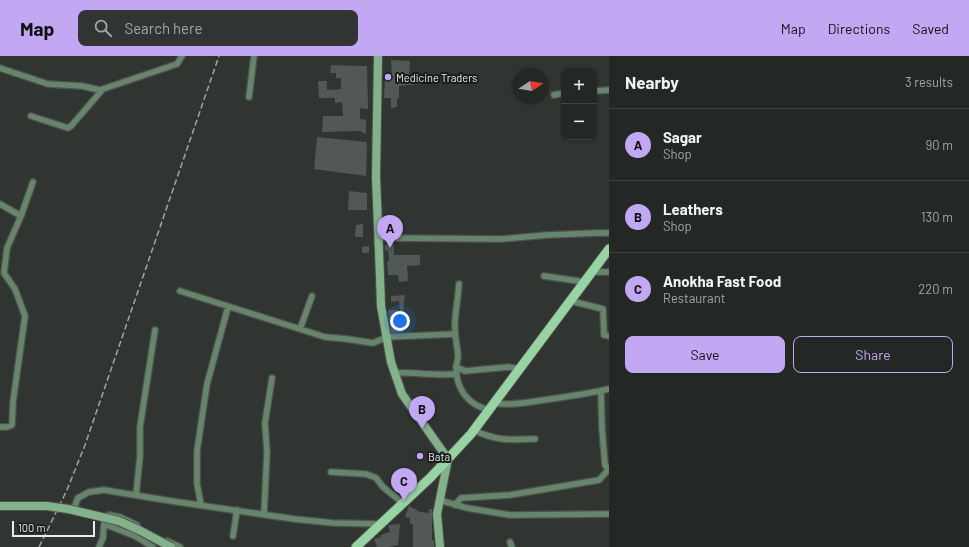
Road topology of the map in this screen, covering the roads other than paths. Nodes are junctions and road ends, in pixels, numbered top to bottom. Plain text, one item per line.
1 (182, 56) edge
2 (254, 56) edge
3 (374, 56) edge
4 (378, 56) edge
5 (381, 56) edge
6 (0, 68) edge
7 (103, 89) junction
8 (609, 90) edge
9 (597, 91) edge
10 (561, 94) edge
11 (554, 95) dead end
12 (249, 97) dead end
13 (31, 116) dead end
14 (33, 182) dead end
15 (0, 204) edge
16 (21, 216) junction
17 (609, 233) edge
18 (383, 238) junction
19 (609, 249) edge
20 (592, 272) junction
21 (609, 272) edge
22 (2, 274) edge
23 (544, 276) dead end
24 (380, 277) junction
25 (585, 282) junction
26 (459, 284) dead end
27 (180, 291) dead end
28 (312, 296) dead end
29 (571, 301) junction
30 (228, 307) junction
31 (300, 329) junction
32 (155, 330) dead end
33 (455, 334) junction
34 (609, 336) edge
35 (387, 337) junction
36 (456, 367) junction
37 (520, 369) junction
38 (395, 373) junction
39 (457, 374) junction
40 (272, 378) dead end
41 (609, 389) edge
42 (601, 391) junction
43 (492, 406) junction
44 (0, 427) edge
45 (474, 430) junction
46 (535, 439) dead end
47 (448, 459) junction
48 (608, 469) edge
49 (331, 472) dead end
50 (136, 495) junction
51 (440, 500) junction
52 (0, 502) edge
53 (404, 504) junction
54 (201, 505) junction
55 (455, 505) junction
56 (0, 506) edge
57 (0, 510) edge
58 (237, 510) junction
59 (264, 514) junction
60 (609, 514) edge
61 (382, 524) junction
62 (233, 536) dead end
63 (99, 547) edge
64 (153, 547) edge
65 (171, 547) edge
66 (180, 547) edge
67 (356, 547) edge
68 (440, 547) edge

1 - 7 street
2 - 12 street
3 - 24 main road
4 - 24 main road
5 - 18 main road
6 - 7 street
7 - 13 street
8 - 9 street
10 - 11 street
14 - 16 street
15 - 16 street
16 - 22 street
17 - 18 street
18 - 24 main road
19 - 20 main road
20 - 21 street
20 - 25 main road
22 - 44 street
23 - 25 street
24 - 35 main road
25 - 29 main road
26 - 33 street
27 - 30 street
28 - 31 street
29 - 34 street
29 - 37 main road
30 - 31 street
30 - 54 street
31 - 35 street
32 - 50 street
33 - 35 street
33 - 36 street
35 - 38 main road
36 - 37 street
36 - 39 street
37 - 43 main road
38 - 39 street
38 - 47 main road
39 - 43 street
40 - 59 street
41 - 42 street
42 - 43 street
42 - 48 street
43 - 45 main road
45 - 46 street
45 - 47 main road
47 - 51 main road
47 - 53 main road
48 - 55 street
49 - 53 street
50 - 54 street
50 - 66 street
51 - 55 street
51 - 68 main road
52 - 57 street
53 - 61 main road
54 - 58 street
55 - 60 street
56 - 65 main road, bridge
58 - 59 street
58 - 62 street
59 - 61 street
61 - 67 main road
63 - 64 street

